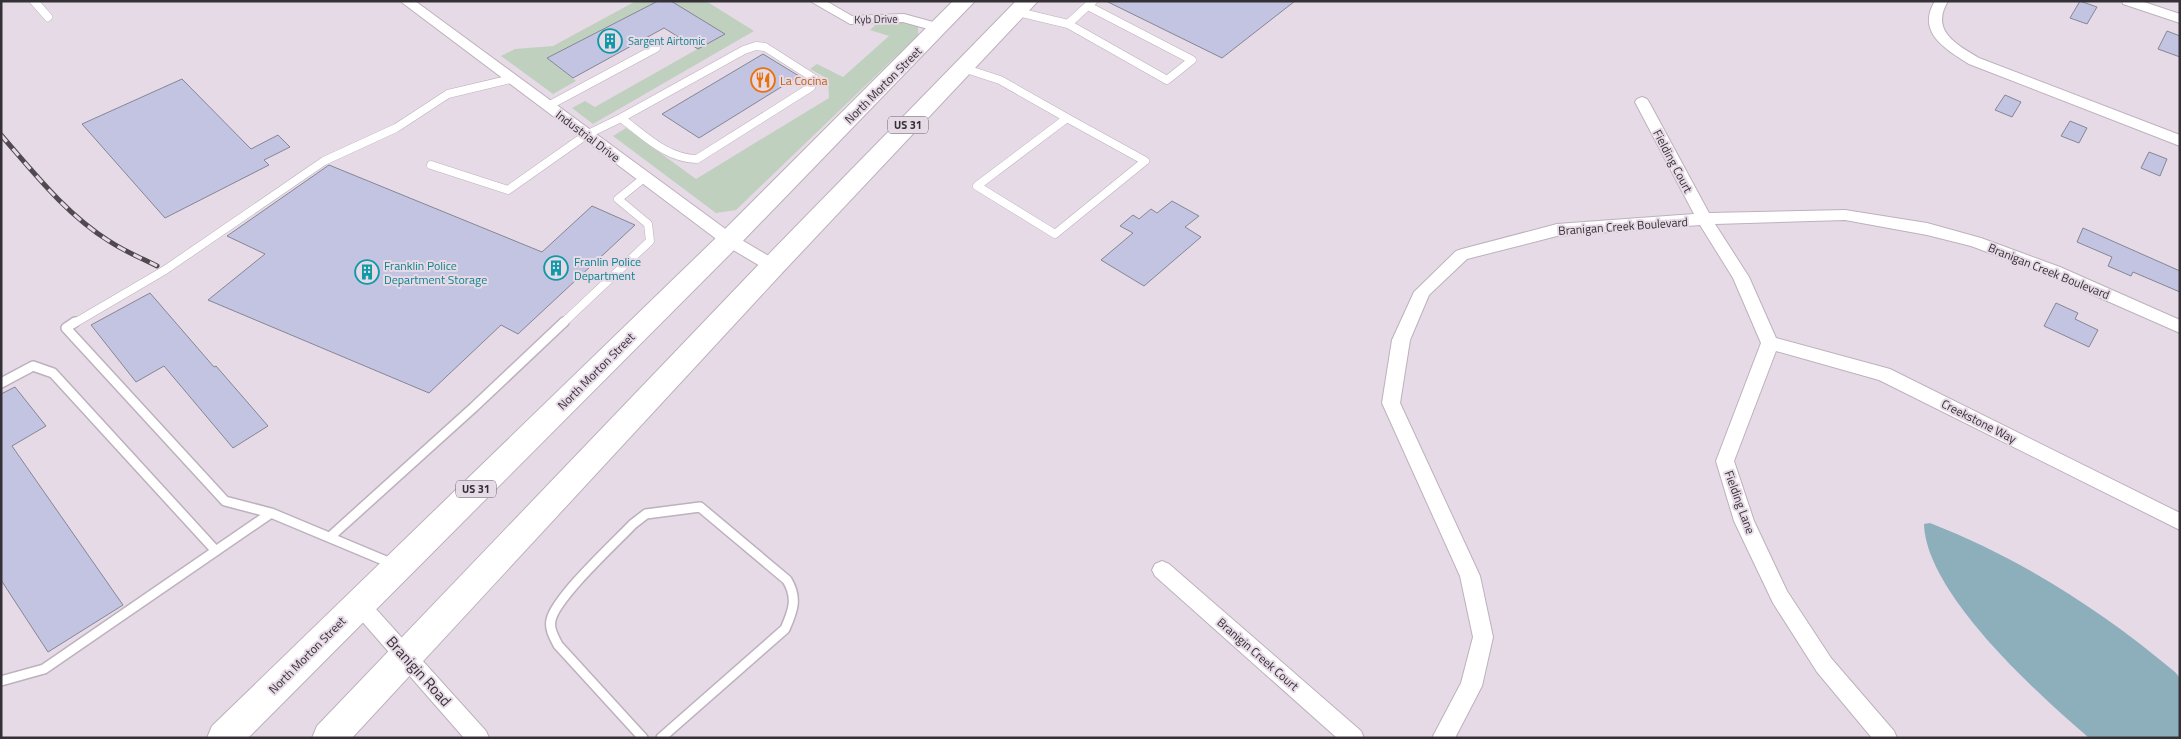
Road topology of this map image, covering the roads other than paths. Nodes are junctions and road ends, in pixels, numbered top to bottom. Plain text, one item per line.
1 (34, 1) edge
2 (406, 1) edge
3 (816, 1) edge
4 (965, 1) edge
5 (1942, 1) edge
6 (2128, 1) edge
7 (1091, 3) edge
8 (1023, 6) edge
9 (48, 17) dead end
10 (2180, 19) edge
11 (1068, 24) junction
12 (960, 39) junction
13 (656, 48) dead end
14 (963, 68) junction
15 (511, 79) junction
16 (1642, 102) dead end
17 (548, 106) junction
18 (1068, 117) junction
19 (622, 118) junction
20 (586, 135) junction
21 (2180, 141) edge
22 (430, 165) dead end
23 (644, 178) junction
24 (1704, 219) junction
25 (728, 240) junction
26 (773, 266) junction
27 (2180, 327) edge
28 (1770, 343) junction
29 (1, 383) edge
30 (271, 513) junction
31 (2180, 522) edge
32 (330, 537) junction
33 (216, 551) junction
34 (398, 566) junction
35 (1162, 570) dead end
36 (359, 604) junction
37 (407, 657) junction
38 (1, 680) edge
39 (224, 738) edge
40 (330, 738) edge
41 (478, 738) edge
42 (643, 738) edge
43 (661, 738) edge
44 (1353, 738) edge
45 (1443, 738) edge
46 (1886, 738) edge

1 - 9 lane
2 - 15 street, Industrial Drive
3 - 12 street, Kyb Drive
4 - 12 main road, North Morton Street / US 31
5 - 21 street
6 - 10 street
7 - 11 lane
7 - 11 lane
8 - 11 lane
8 - 12 main road, North Morton Street / US 31
12 - 14 main road, North Morton Street / US 31
12 - 25 main road, North Morton Street / US 31
13 - 17 lane
14 - 18 lane
14 - 26 main road, North Morton Street / US 31
15 - 17 street, Industrial Drive
15 - 30 lane
16 - 24 street, Fielding Court
17 - 20 street, Industrial Drive
18 - 18 lane
19 - 19 lane
19 - 20 lane
20 - 22 lane
20 - 23 street, Industrial Drive
23 - 25 street, Industrial Drive
23 - 32 lane
24 - 27 street, Branigan Creek Boulevard
24 - 28 street
24 - 45 street, Branigan Creek Boulevard
25 - 26 street, Industrial Drive
25 - 34 main road, North Morton Street / US 31
26 - 37 main road, North Morton Street / US 31
28 - 31 street, Creekstone Way
28 - 46 street, Fielding Lane
29 - 33 lane
30 - 32 lane
30 - 33 lane
32 - 34 lane
33 - 38 lane
34 - 36 main road, North Morton Street / US 31
35 - 44 street, Branigin Creek Court
36 - 37 street, Branigin Road
36 - 39 main road, North Morton Street / US 31
37 - 40 main road, North Morton Street / US 31
37 - 41 street, Branigin Road
42 - 43 lane

